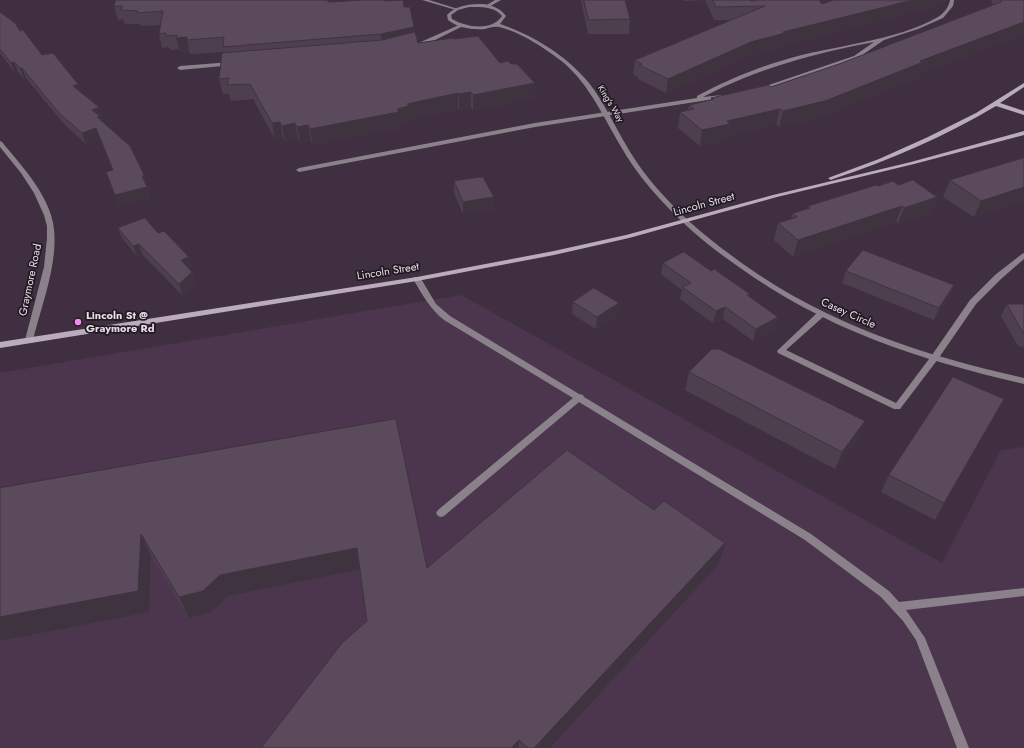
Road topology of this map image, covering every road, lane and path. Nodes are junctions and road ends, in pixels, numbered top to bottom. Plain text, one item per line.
1 (424, 0) edge
2 (499, 0) edge
3 (952, 0) edge
4 (487, 6) junction
5 (456, 9) junction
6 (496, 24) junction
7 (461, 26) junction
8 (882, 39) junction
9 (411, 46) edge
10 (235, 64) edge
11 (180, 68) dead end
12 (1024, 86) edge
13 (751, 91) edge
14 (731, 95) edge
15 (693, 100) junction
16 (996, 104) junction
17 (1024, 113) edge
18 (607, 114) junction
19 (1024, 133) edge
20 (0, 143) edge
21 (298, 170) dead end
22 (775, 196) junction
23 (684, 221) junction
24 (1024, 255) edge
25 (417, 279) junction
26 (820, 315) junction
27 (29, 340) junction
28 (0, 344) edge
29 (935, 358) junction
30 (1024, 382) edge
31 (580, 397) junction
32 (442, 513) dead end
33 (1024, 592) edge
34 (897, 606) junction
35 (963, 748) edge

1 - 5 street
2 - 4 street
3 - 8 street
4 - 5 street
4 - 6 street
5 - 7 street
6 - 7 street
6 - 18 street, King's Way
7 - 9 street
8 - 13 street
8 - 15 street
10 - 11 street
12 - 16 street, Lincoln Street
14 - 15 street
15 - 18 street
16 - 17 street
16 - 22 street, Lincoln Street
18 - 21 street
18 - 23 street, King's Way
19 - 22 street, Lincoln Street
20 - 27 street, Graymore Road
22 - 23 street, Lincoln Street
23 - 25 street, Lincoln Street
23 - 26 street, Casey Circle
24 - 29 street
25 - 27 street, Lincoln Street
25 - 31 street
26 - 29 street, Casey Circle
26 - 29 street
27 - 28 street, Lincoln Street
29 - 30 street, Casey Circle
31 - 32 street
31 - 34 street
33 - 34 street
34 - 35 street

